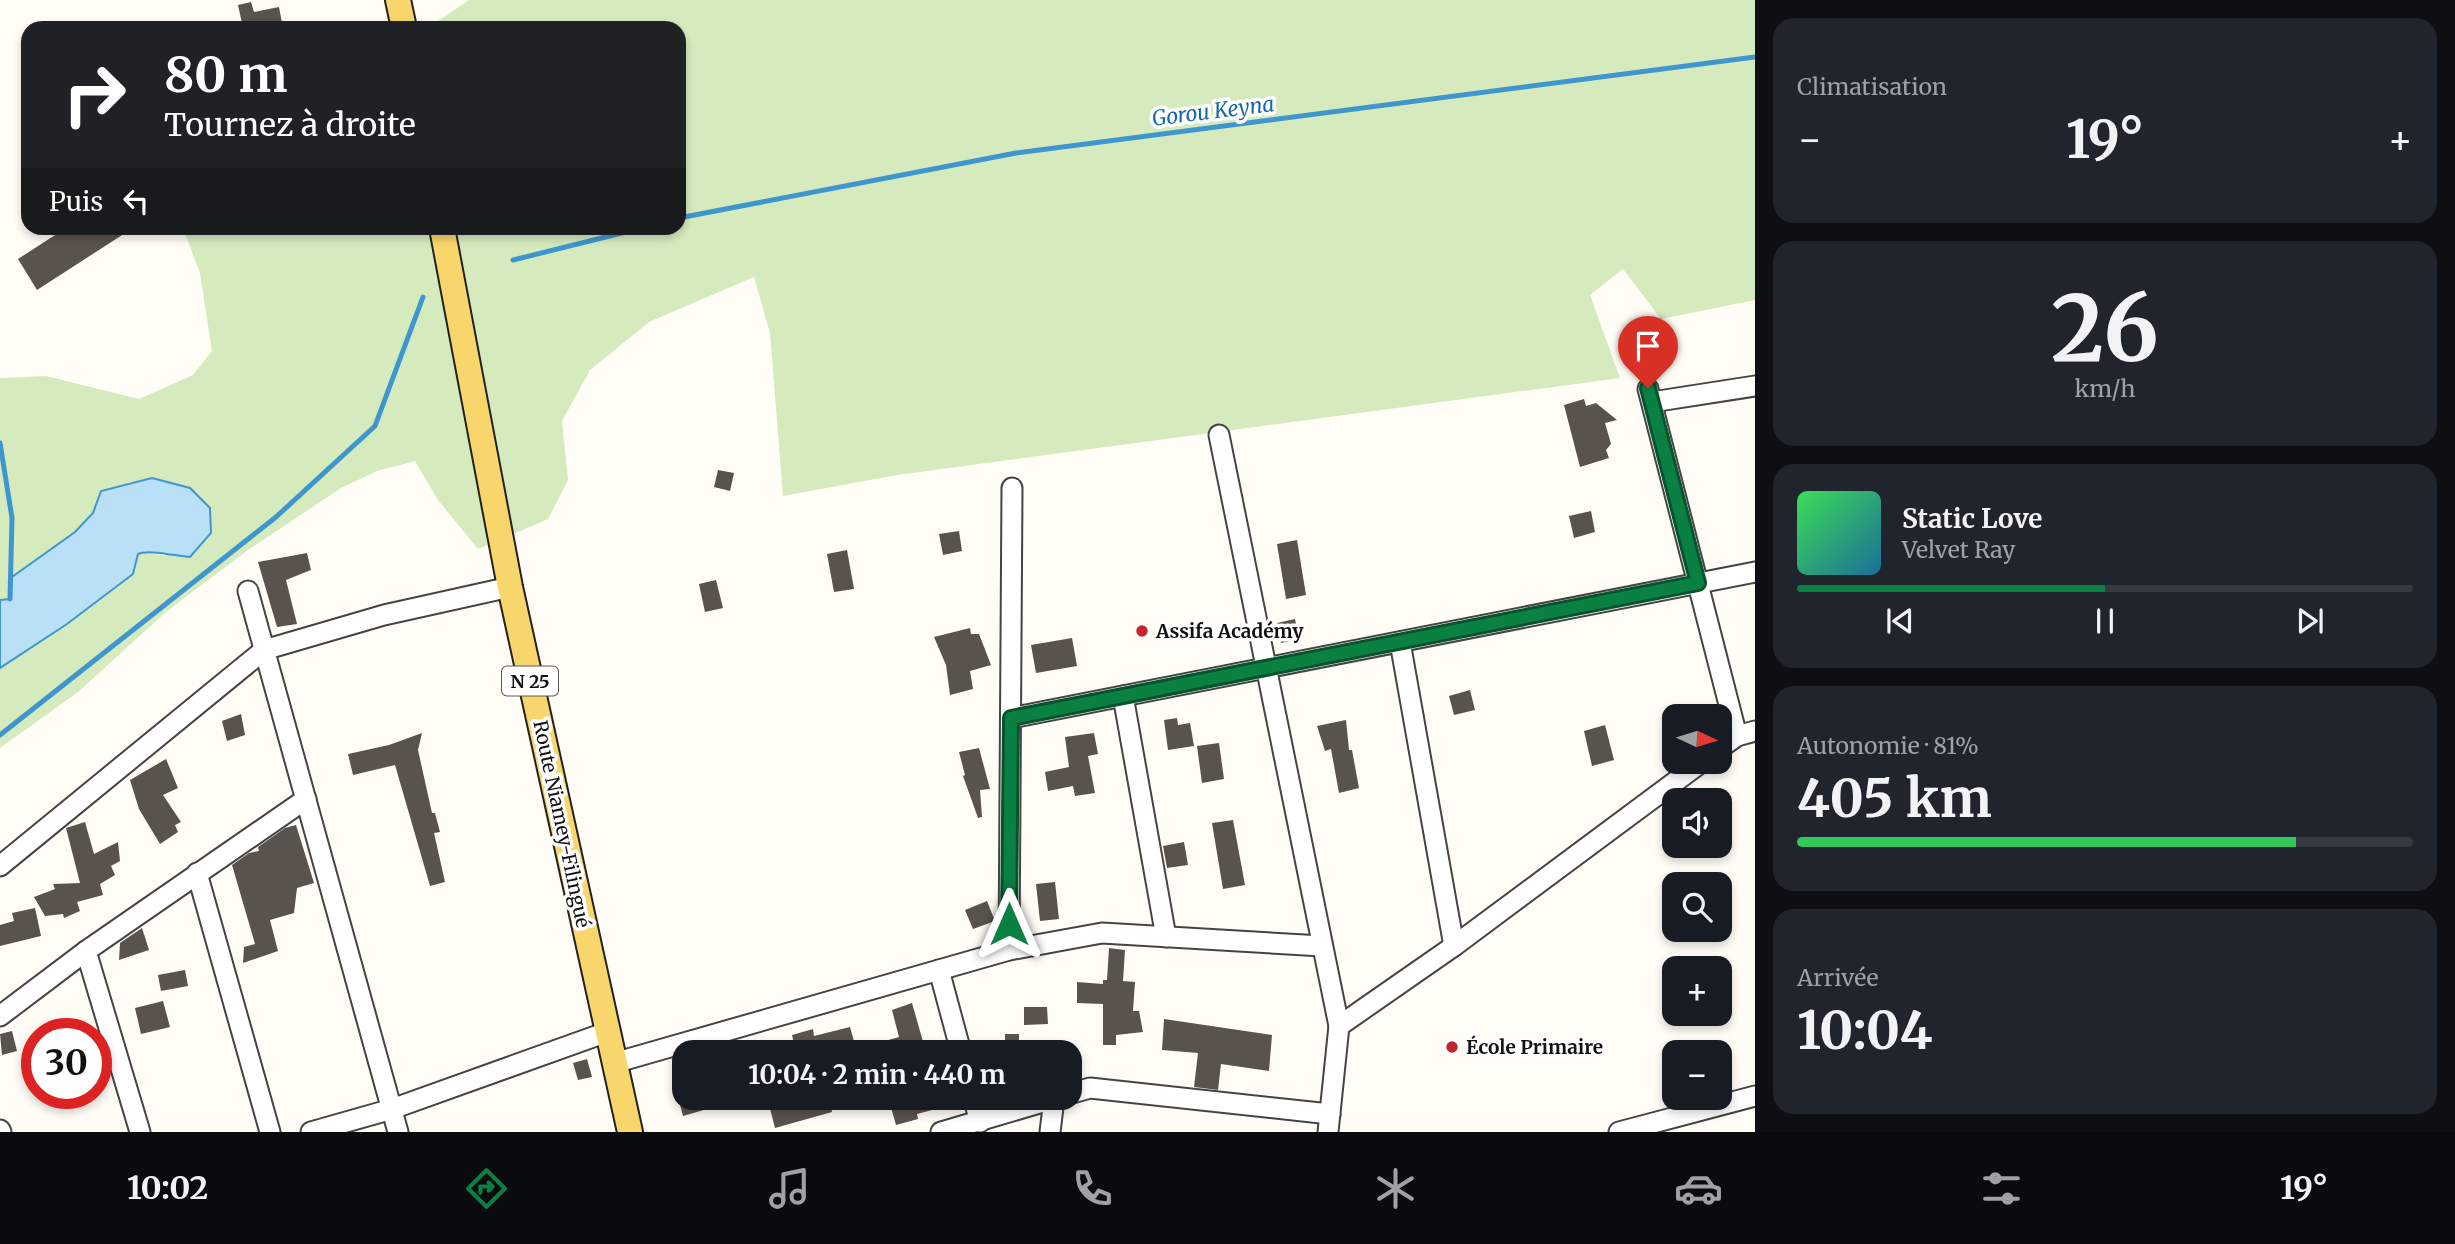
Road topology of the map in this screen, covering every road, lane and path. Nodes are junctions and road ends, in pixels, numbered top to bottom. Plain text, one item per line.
1 (398, 0) edge
2 (402, 21) edge
3 (443, 235) edge
4 (1755, 387) edge
5 (1219, 435) dead end
6 (1012, 488) dead end
7 (1755, 572) edge
8 (1698, 583) junction
9 (510, 587) junction
10 (248, 591) dead end
11 (1400, 642) junction
12 (264, 650) junction
13 (1266, 668) junction
14 (1123, 696) junction
15 (1011, 718) junction
16 (1746, 733) edge
17 (1686, 774) edge
18 (306, 799) junction
19 (0, 866) edge
20 (197, 873) junction
21 (1166, 937) junction
22 (1322, 946) junction
23 (1454, 946) junction
24 (1009, 950) junction
25 (86, 951) junction
26 (939, 970) junction
27 (0, 1016) edge
28 (1339, 1027) junction
29 (607, 1032) junction
30 (958, 1040) edge
31 (614, 1063) junction
32 (1082, 1090) edge
33 (1755, 1097) edge
34 (392, 1109) junction
35 (977, 1110) edge
36 (1019, 1110) edge
37 (1057, 1110) edge
38 (980, 1122) junction
39 (1329, 1123) edge
40 (140, 1132) edge
41 (270, 1132) edge
42 (312, 1132) edge
43 (398, 1132) edge
44 (630, 1132) edge
45 (942, 1132) edge
46 (1050, 1132) edge
47 (1619, 1132) edge

1 - 2 main road
3 - 9 main road, Route Niamey-Filingué / N 25
4 - 8 street
5 - 13 street
6 - 15 street
7 - 8 street
8 - 11 street
8 - 16 street
9 - 12 street
9 - 29 main road, Route Niamey-Filingué / N 25
10 - 12 street
11 - 13 street
11 - 23 street
12 - 18 street
12 - 19 street
13 - 14 street
13 - 22 street
14 - 15 street
14 - 21 street
15 - 24 street
17 - 23 street
18 - 20 street
18 - 34 street
20 - 25 street
20 - 41 street
21 - 22 street
21 - 24 street
22 - 28 street
23 - 28 street
24 - 26 street
25 - 27 street
25 - 40 street
26 - 30 street
26 - 31 street
28 - 39 street
29 - 31 main road, Route Niamey-Filingué / N 25
29 - 34 street
31 - 44 main road, Route Niamey-Filingué / N 25
32 - 39 street
33 - 47 street
34 - 42 street
34 - 43 street
35 - 38 street
36 - 38 street
37 - 46 street
38 - 45 street

